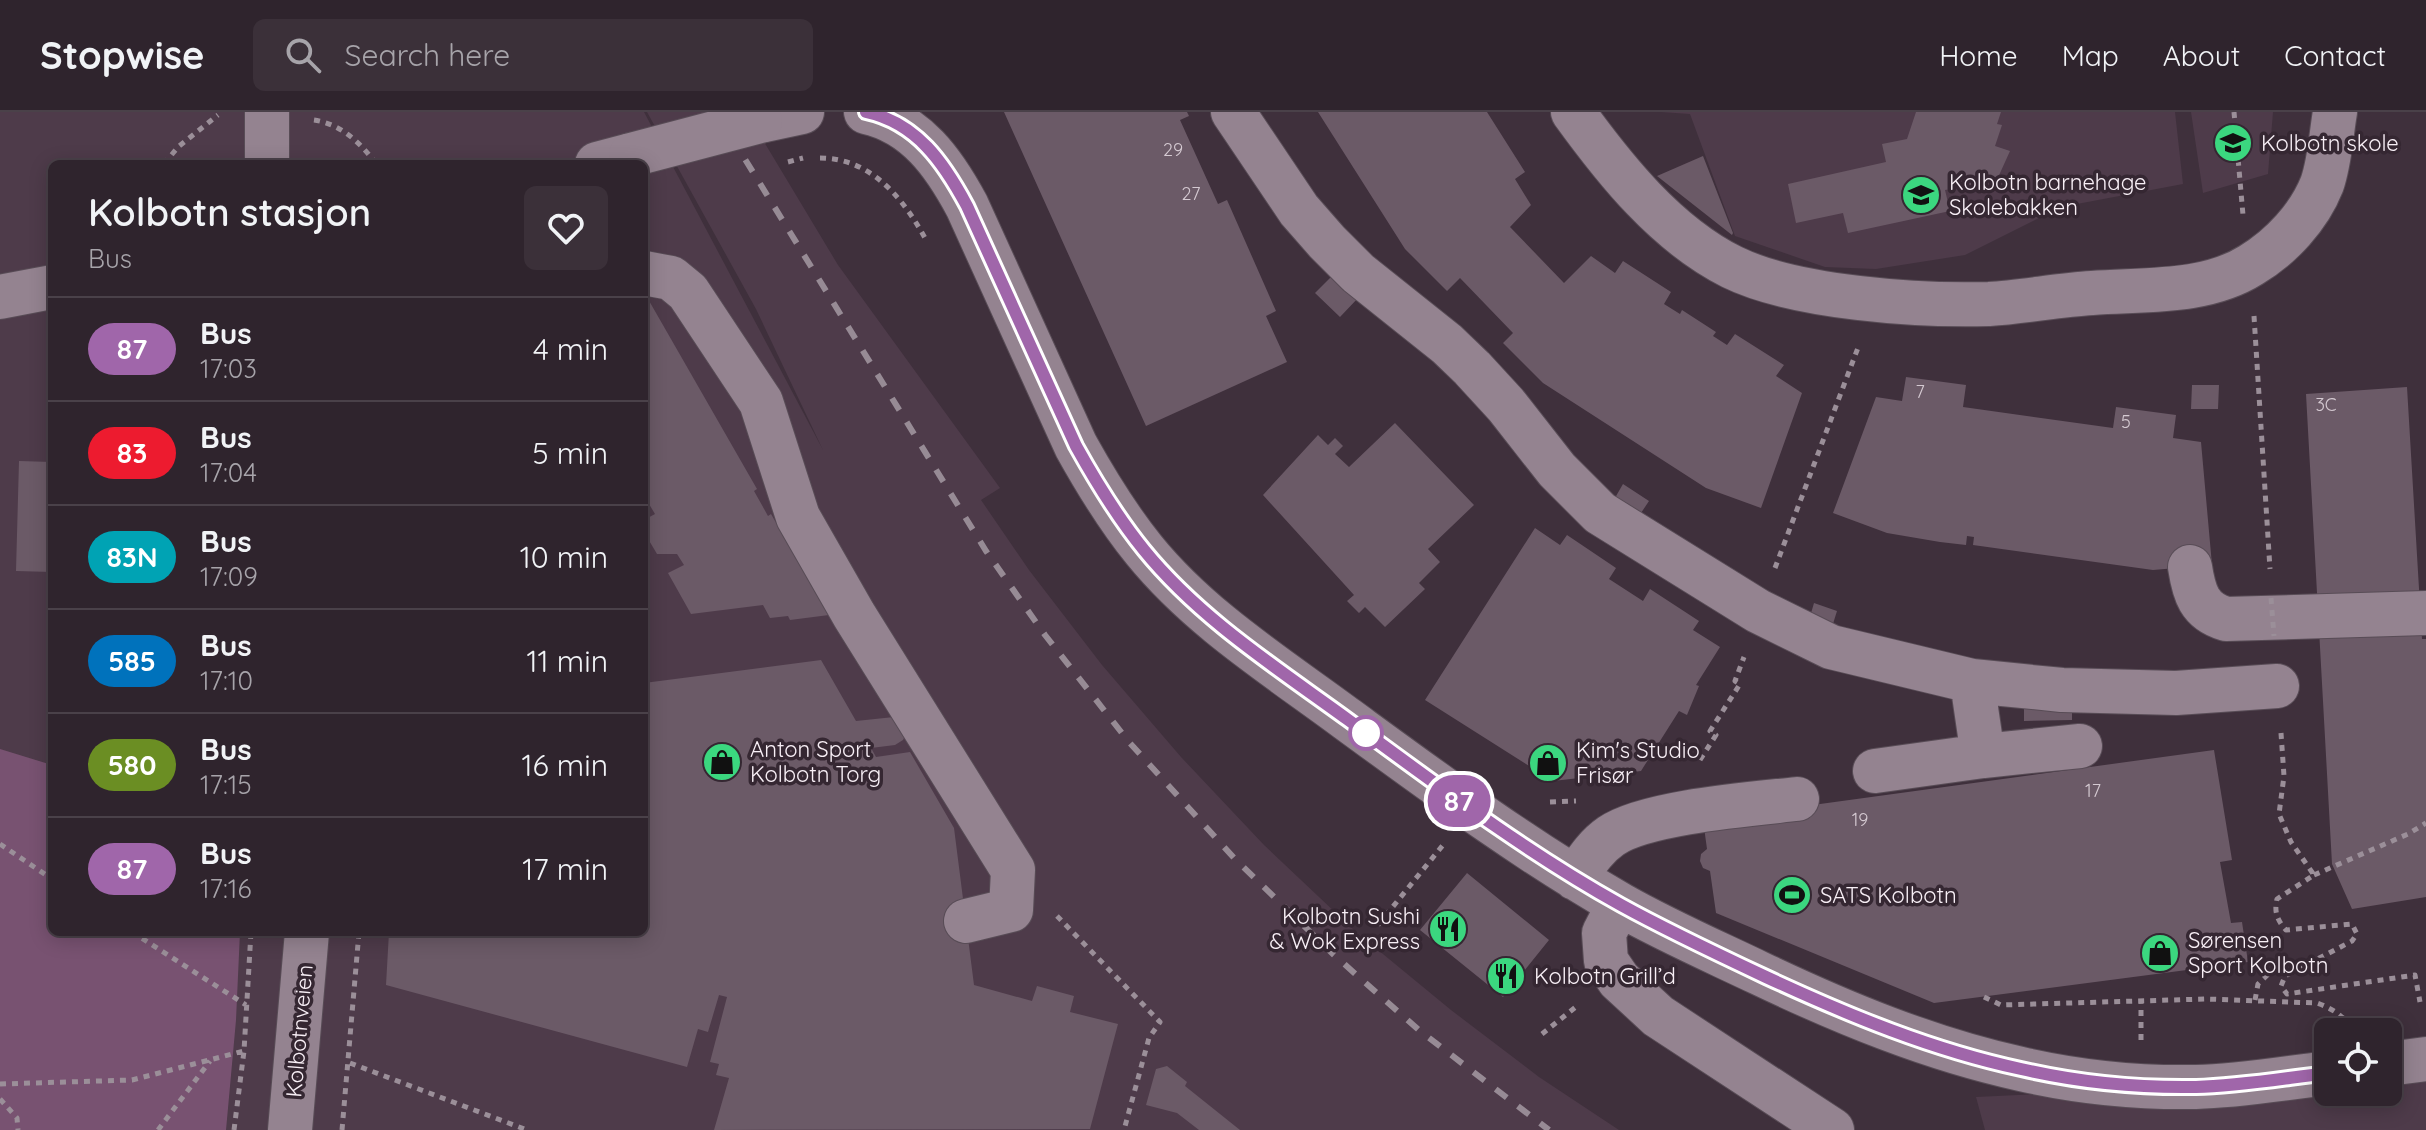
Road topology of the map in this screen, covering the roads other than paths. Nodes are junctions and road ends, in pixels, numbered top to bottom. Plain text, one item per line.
1 (866, 112) edge
2 (1233, 112) edge
3 (1573, 112) edge
4 (2335, 112) edge
5 (248, 114) edge
6 (781, 116) edge
7 (614, 159) edge
8 (265, 160) edge
9 (648, 274) edge
10 (48, 288) edge
11 (0, 297) edge
12 (2190, 567) dead end
13 (2426, 613) edge
14 (1972, 681) junction
15 (2277, 686) road end
16 (2080, 746) dead end
17 (1983, 756) junction
18 (1875, 771) dead end
19 (1797, 799) dead end
20 (1575, 878) junction
21 (1619, 904) junction
22 (966, 921) dead end
23 (307, 936) edge
24 (2426, 1059) edge
25 (2402, 1062) edge
26 (2314, 1075) edge
27 (290, 1130) edge
28 (1832, 1130) edge

1 - 20 street
2 - 14 street
3 - 4 street
5 - 8 street
6 - 7 street, bridge
9 - 22 street
10 - 11 street
12 - 13 street
14 - 15 street
14 - 17 street
16 - 17 street
17 - 18 street
19 - 20 street
20 - 21 street
21 - 26 street
21 - 28 street
23 - 27 street, Kolbotnveien
24 - 25 street

